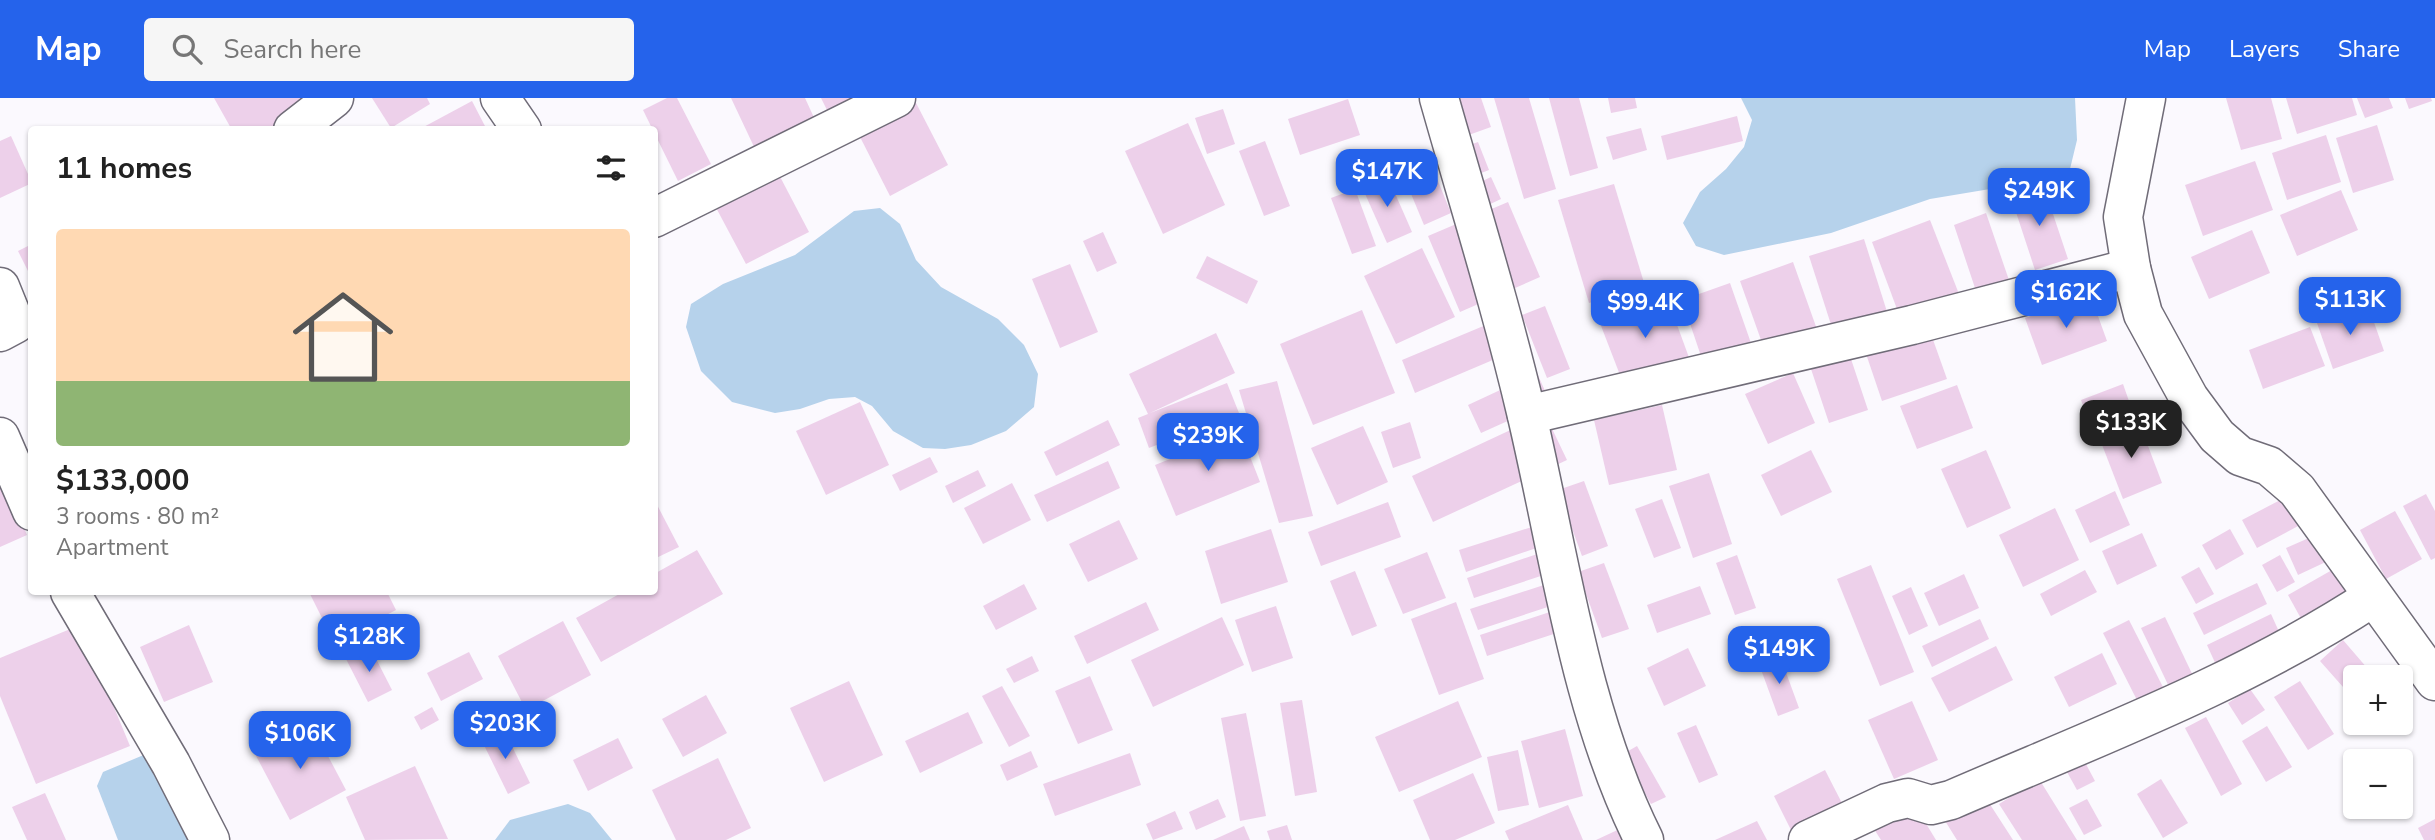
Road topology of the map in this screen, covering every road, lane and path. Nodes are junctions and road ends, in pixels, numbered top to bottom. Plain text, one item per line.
1 (334, 98) edge
2 (500, 98) edge
3 (896, 98) edge
4 (1440, 98) edge
5 (2146, 98) edge
6 (298, 126) edge
7 (519, 126) edge
8 (658, 216) edge
9 (2131, 268) junction
10 (0, 287) edge
11 (12, 324) edge
12 (1527, 415) junction
13 (0, 437) edge
14 (28, 502) edge
15 (72, 595) edge
16 (2373, 597) junction
17 (2435, 681) edge
18 (210, 840) edge
19 (1644, 840) edge
20 (1808, 840) edge

1 - 6 street
2 - 7 street
3 - 8 street
4 - 12 street
5 - 9 street
9 - 12 street
9 - 16 street
10 - 11 street
12 - 19 street
13 - 14 street
15 - 18 street
16 - 17 street
16 - 20 street

